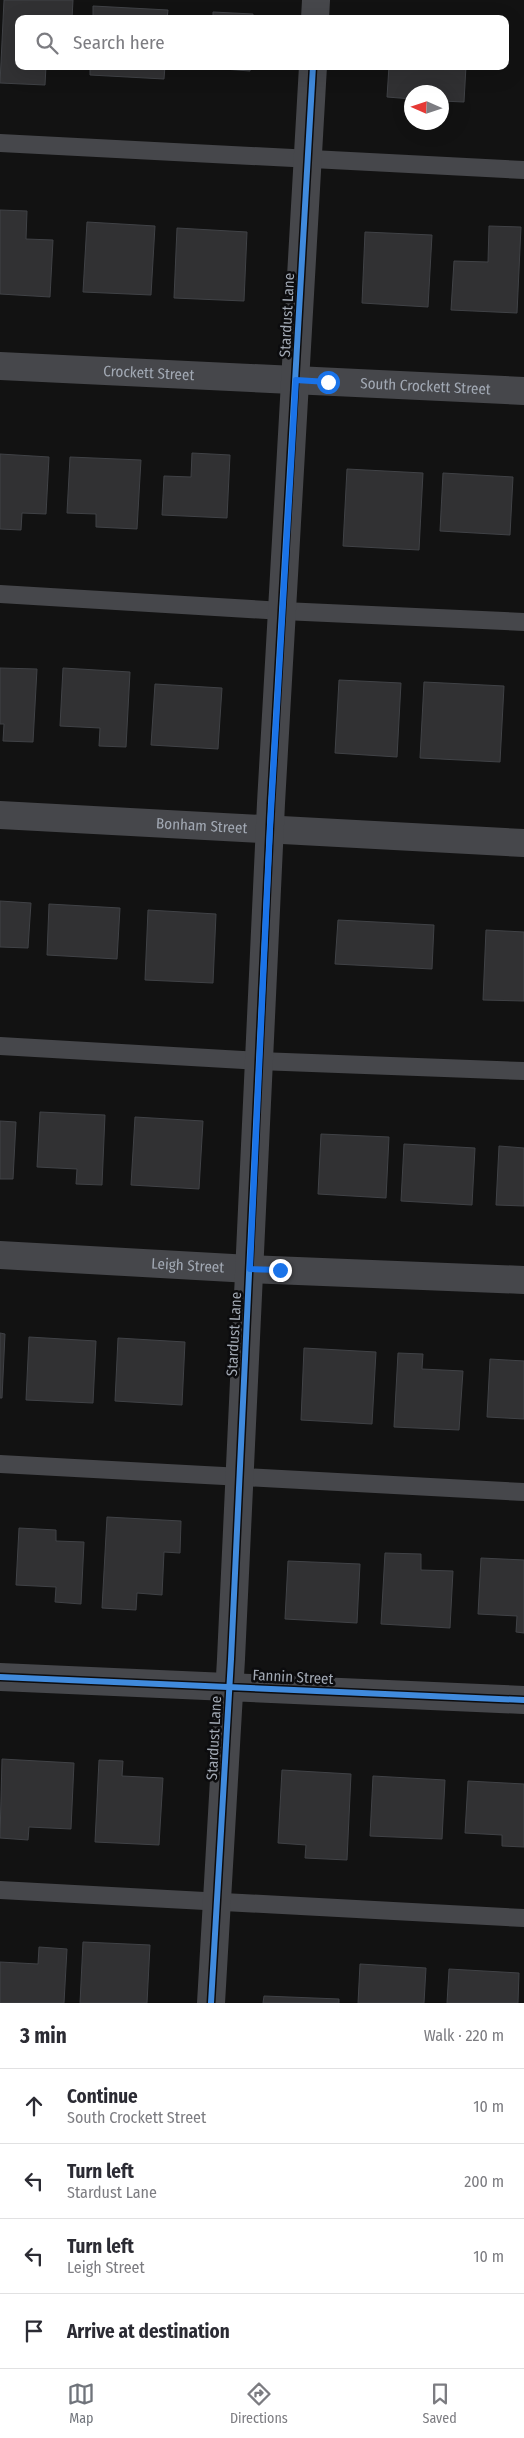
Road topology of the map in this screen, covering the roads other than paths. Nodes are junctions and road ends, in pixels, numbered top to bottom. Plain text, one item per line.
1 (316, 0) edge
2 (315, 15) edge
3 (313, 70) edge
4 (0, 143) edge
5 (308, 160) junction
6 (524, 170) edge
7 (0, 366) edge
8 (296, 380) junction
9 (524, 391) edge
10 (0, 594) edge
11 (283, 611) junction
12 (524, 622) edge
13 (0, 814) edge
14 (270, 829) junction
15 (524, 843) edge
16 (0, 1046) edge
17 (259, 1061) junction
18 (524, 1071) edge
19 (0, 1255) edge
20 (250, 1269) junction
21 (524, 1280) edge
22 (0, 1464) edge
23 (240, 1476) junction
24 (524, 1492) edge
25 (0, 1677) edge
26 (229, 1687) junction
27 (524, 1700) edge
28 (0, 1890) edge
29 (217, 1901) junction
30 (524, 1918) edge
31 (211, 2003) edge

1 - 2 street
3 - 5 street, Stardust Lane
4 - 5 lane
5 - 6 lane
5 - 8 street, Stardust Lane
7 - 8 street, Crockett Street
8 - 9 street, South Crockett Street
8 - 11 street, Stardust Lane
10 - 11 lane
11 - 12 lane
11 - 14 street, Stardust Lane
13 - 14 street, Bonham Street
14 - 15 street, Bonham Street
14 - 17 street, Stardust Lane
16 - 17 lane
17 - 18 lane
17 - 20 street, Stardust Lane
19 - 20 street, Leigh Street
20 - 21 street, Leigh Street
20 - 23 street, Stardust Lane
22 - 23 lane
23 - 24 lane
23 - 26 street, Stardust Lane
25 - 26 street, Fannin Street
26 - 27 street, Fannin Street
26 - 29 street, Stardust Lane
28 - 29 lane
29 - 30 lane
29 - 31 street, Stardust Lane

